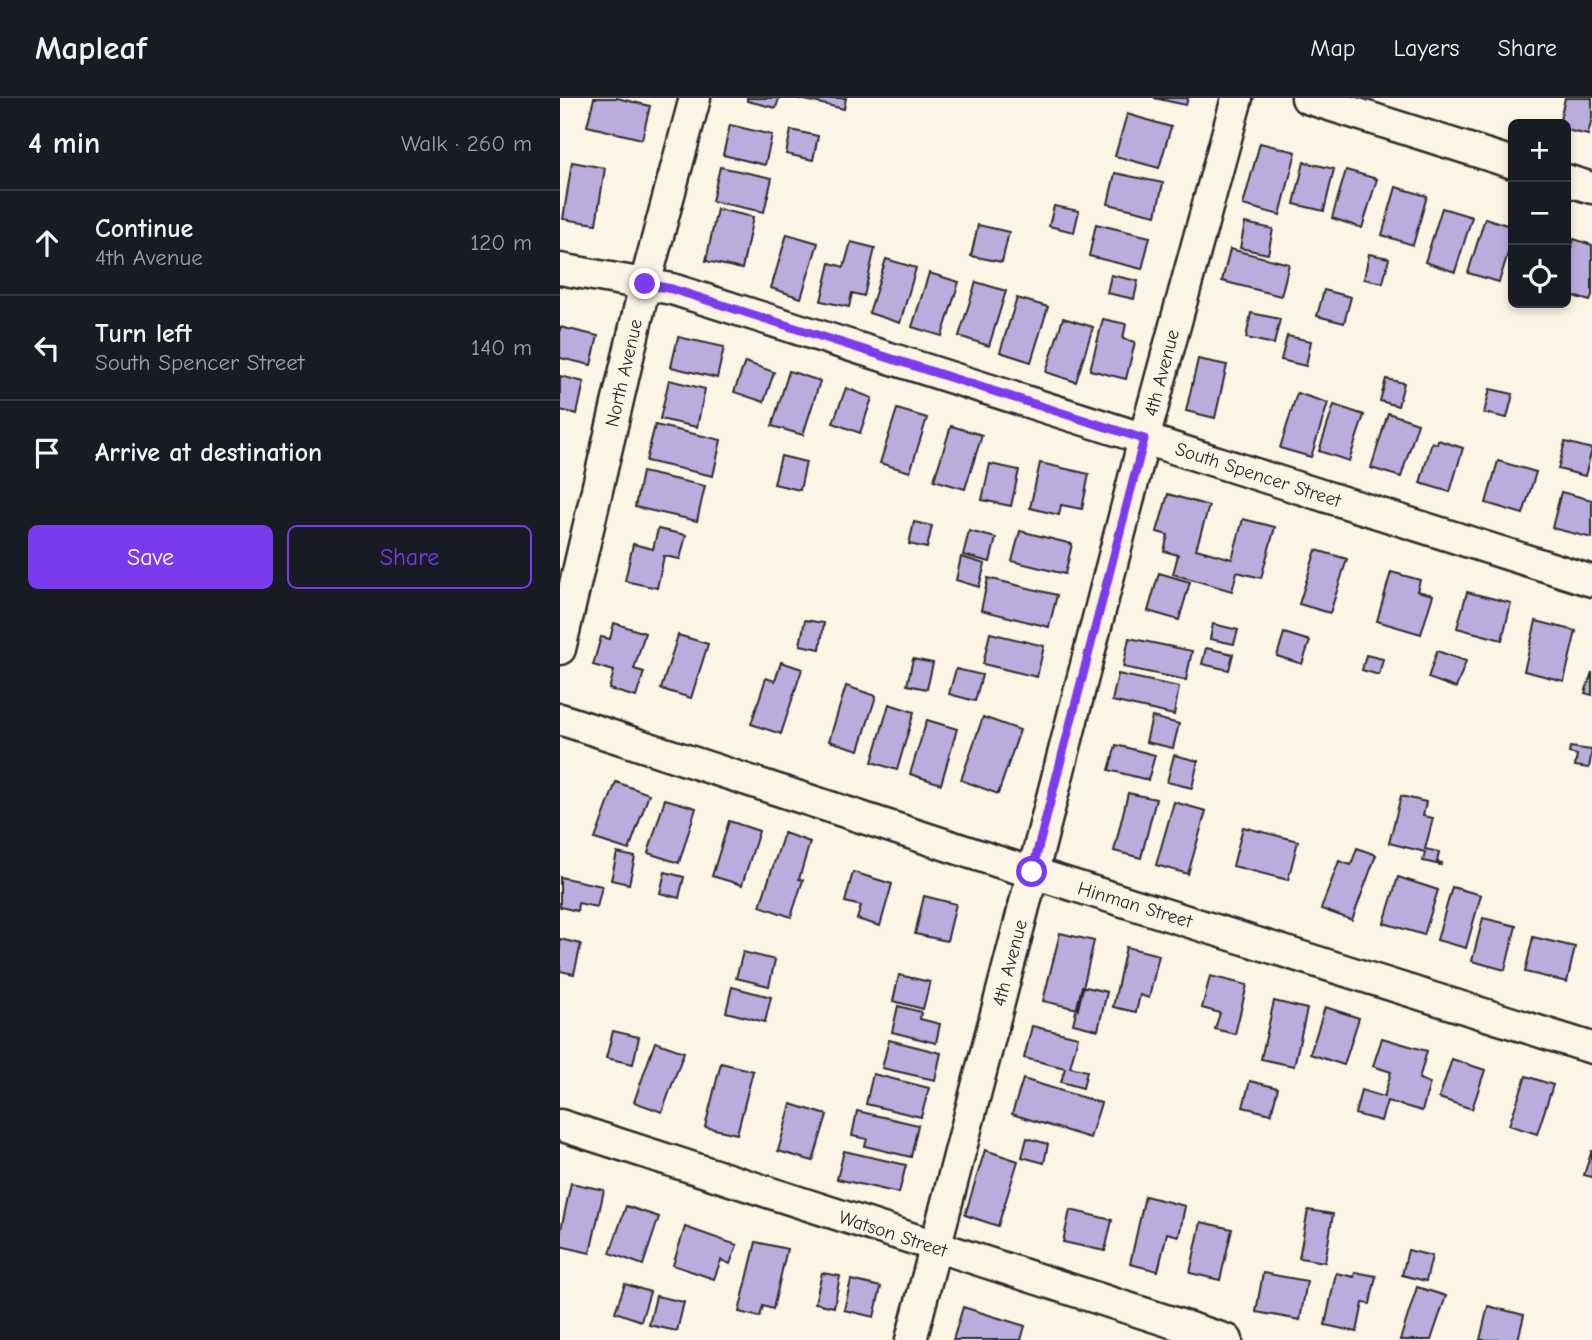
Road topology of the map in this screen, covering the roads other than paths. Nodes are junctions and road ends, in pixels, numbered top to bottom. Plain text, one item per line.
1 (695, 98) edge
2 (1237, 98) edge
3 (1307, 98) edge
4 (1508, 161) edge
5 (1571, 182) edge
6 (1592, 188) edge
7 (560, 269) edge
8 (645, 284) junction
9 (1144, 439) junction
10 (1592, 581) edge
11 (560, 649) edge
12 (560, 719) edge
13 (1032, 872) junction
14 (1592, 1048) edge
15 (560, 1125) edge
16 (935, 1247) junction
17 (911, 1340) edge
18 (1227, 1340) edge

1 - 8 street, North Avenue
2 - 9 street, 4th Avenue
3 - 4 street
5 - 6 street
7 - 8 street, South Spencer Street
8 - 9 street, South Spencer Street
8 - 11 street, North Avenue
9 - 10 street, South Spencer Street
9 - 13 street, 4th Avenue
12 - 13 street, Hinman Street
13 - 14 street, Hinman Street
13 - 16 street, 4th Avenue
15 - 16 street, Watson Street
16 - 17 street, 4th Avenue
16 - 18 street, Watson Street

